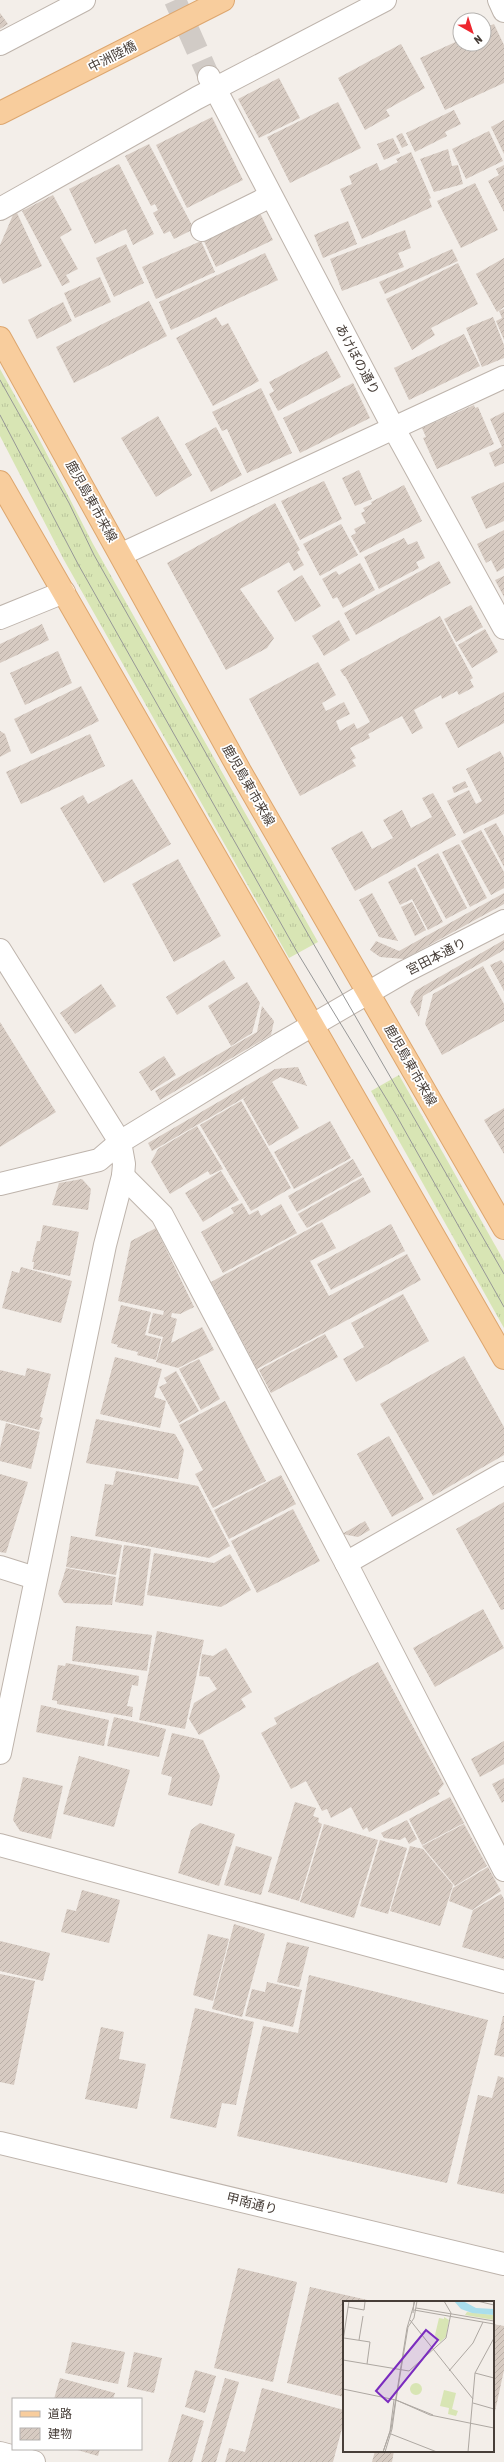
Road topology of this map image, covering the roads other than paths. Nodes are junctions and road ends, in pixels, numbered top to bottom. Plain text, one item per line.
1 (84, 0) edge
2 (224, 0) edge
3 (385, 0) edge
4 (499, 0) edge
5 (504, 11) edge
6 (0, 44) edge
7 (212, 83) junction
8 (0, 113) edge
9 (271, 196) junction
10 (0, 209) edge
11 (202, 230) dead end
12 (0, 338) edge
13 (504, 377) edge
14 (393, 427) junction
15 (0, 482) edge
16 (122, 554) junction
17 (64, 592) junction
18 (0, 618) edge
19 (504, 628) edge
20 (504, 921) edge
21 (0, 950) edge
22 (369, 992) junction
23 (313, 1025) junction
24 (120, 1142) junction
25 (123, 1176) junction
26 (0, 1184) edge
27 (504, 1228) edge
28 (504, 1358) edge
29 (504, 1472) edge
30 (346, 1563) junction
31 (0, 1567) edge
32 (35, 1578) junction
33 (0, 1752) edge
34 (0, 1845) edge
35 (504, 1870) edge
36 (504, 1982) edge
37 (0, 2143) edge
38 (504, 2264) edge
39 (0, 2453) edge
40 (34, 2462) edge

1 - 6 street
2 - 8 main road, 中洲陸橋
3 - 7 street
4 - 5 street
7 - 9 street, あけぼの通り
7 - 10 street
9 - 11 street
9 - 14 street, あけぼの通り
12 - 16 main road, 鹿児島東市来線
13 - 14 street
14 - 16 street
14 - 19 street, あけぼの通り
15 - 17 main road
16 - 22 main road, 鹿児島東市来線
17 - 18 street
17 - 23 main road
20 - 22 street, 宮田本通り
21 - 24 street
22 - 23 street, 宮田本通り
22 - 27 main road, 鹿児島東市来線
23 - 24 street, 宮田本通り
23 - 28 main road
24 - 25 street
24 - 26 street, 宮田本通り
25 - 30 street
25 - 32 street
29 - 30 street
30 - 35 street
31 - 32 street
32 - 33 street
34 - 36 street
37 - 38 street, 甲南通り
39 - 40 street

